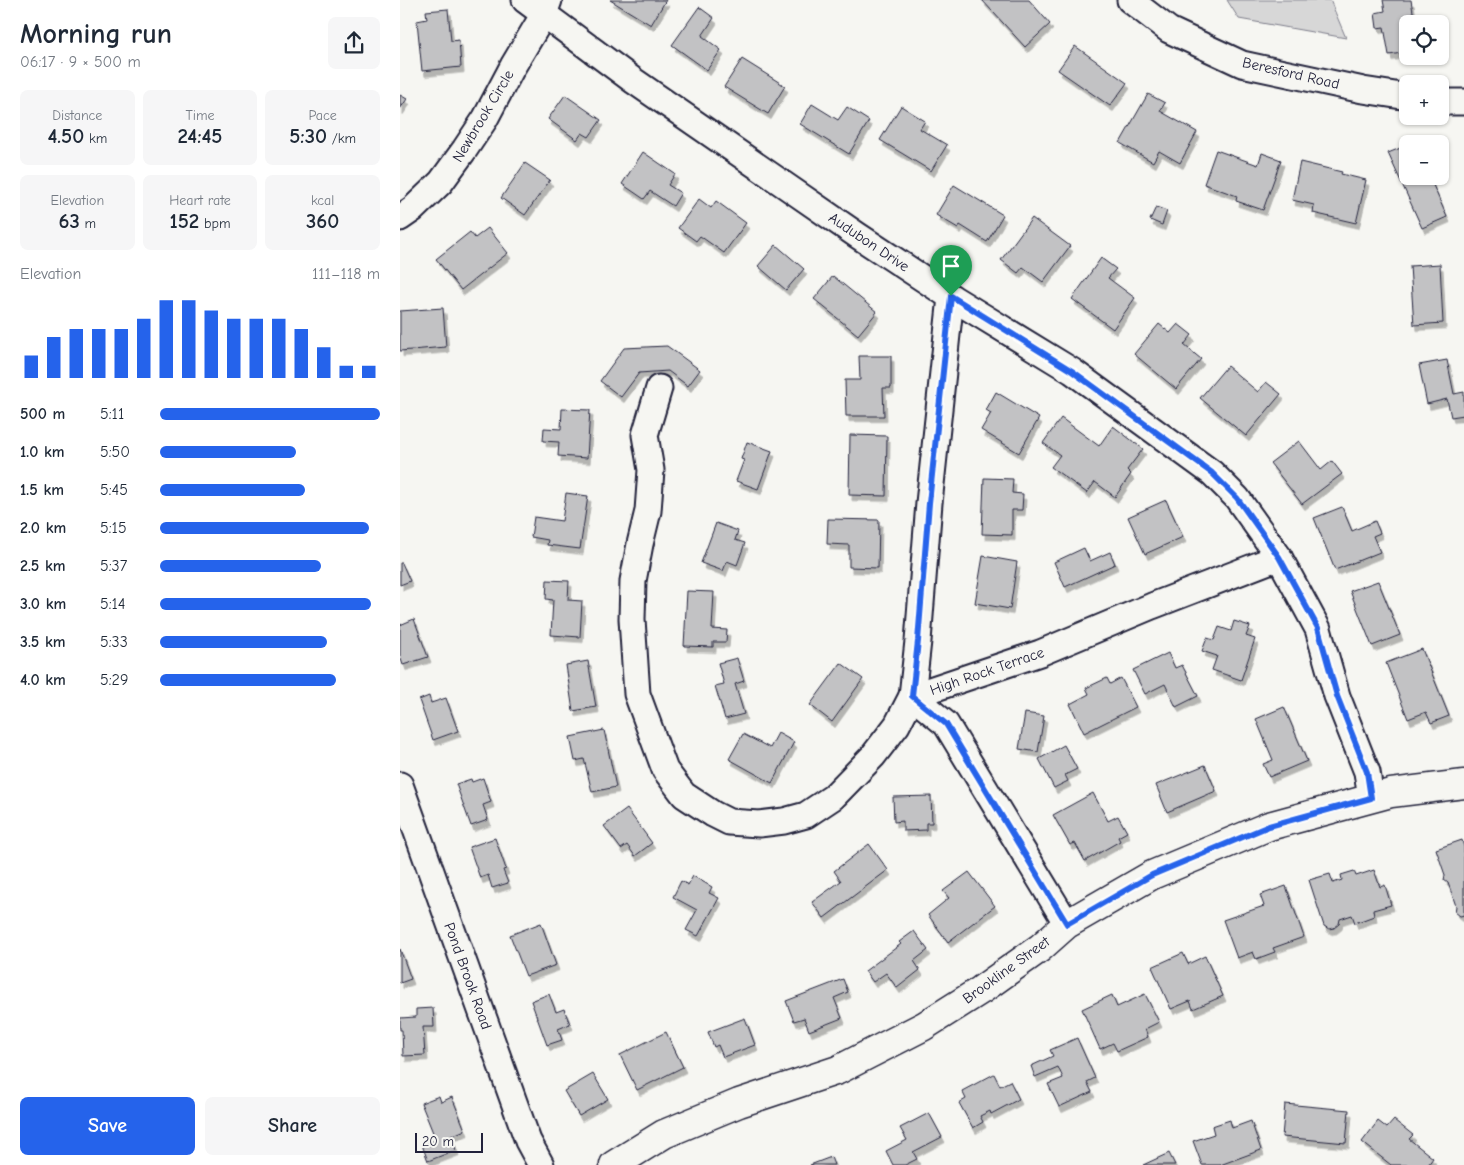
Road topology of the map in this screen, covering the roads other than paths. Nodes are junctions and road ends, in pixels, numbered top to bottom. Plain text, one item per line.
1 (1130, 0) edge
2 (539, 5) edge
3 (1399, 96) edge
4 (1449, 102) edge
5 (1464, 102) edge
6 (400, 218) edge
7 (951, 296) junction
8 (658, 388) dead end
9 (1279, 557) junction
10 (912, 696) junction
11 (1464, 784) edge
12 (400, 785) edge
13 (1371, 798) junction
14 (1067, 924) junction
15 (541, 1165) edge
16 (614, 1165) edge

1 - 3 street, Beresford Road
2 - 6 street, Newbrook Circle
2 - 7 street, Audubon Drive
4 - 5 street
7 - 9 street, Audubon Drive
7 - 10 street
8 - 10 street, High Rock Terrace
9 - 10 street, High Rock Terrace
9 - 13 street, Audubon Drive
10 - 14 street
11 - 13 main road, Brookline Street
12 - 15 street, Pond Brook Road
13 - 14 main road, Brookline Street
14 - 16 main road, Brookline Street

